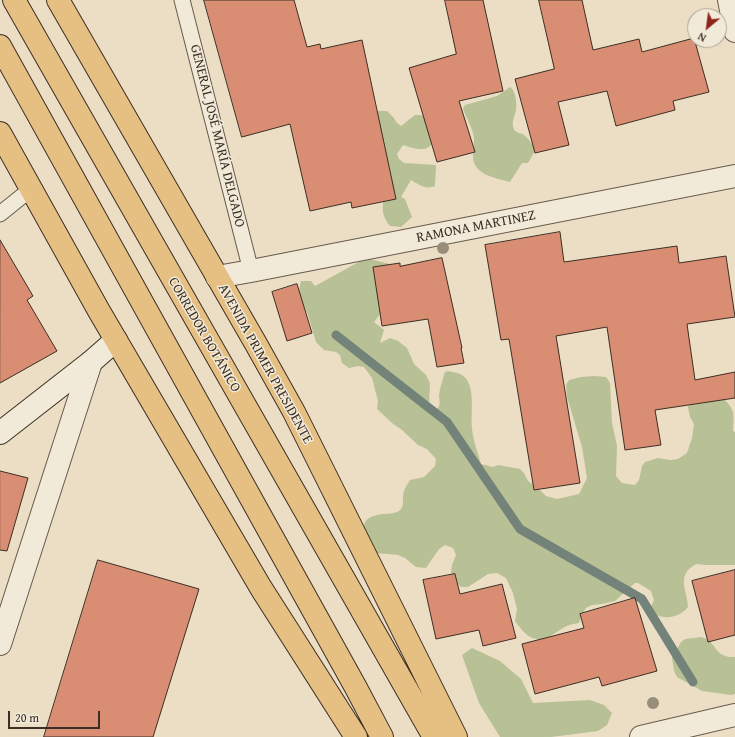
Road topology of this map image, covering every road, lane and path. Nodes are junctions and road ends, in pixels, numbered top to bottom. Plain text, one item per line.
1 (14, 0) edge
2 (58, 0) edge
3 (182, 0) edge
4 (729, 0) edge
5 (735, 31) edge
6 (0, 46) edge
7 (0, 133) edge
8 (735, 176) edge
9 (31, 189) junction
10 (0, 214) edge
11 (251, 271) junction
12 (217, 276) junction
13 (116, 340) junction
14 (91, 362) junction
15 (0, 433) edge
16 (0, 644) edge
17 (735, 715) edge
18 (356, 737) edge
19 (382, 737) edge
20 (434, 737) edge
21 (456, 737) edge
22 (640, 737) edge

1 - 20 highway, CORREDOR BOTÁNICO
2 - 12 highway, AVENIDA PRIMER PRESIDENTE
3 - 11 lane, GENERAL JOSÉ MARÍA DELGADO
4 - 5 street
6 - 19 highway
7 - 9 highway
8 - 11 street, RAMONA MARTINEZ
9 - 10 lane
9 - 13 highway
11 - 12 street, RAMONA MARTINEZ
12 - 21 highway, AVENIDA PRIMER PRESIDENTE
13 - 14 street
13 - 18 highway
14 - 15 street
14 - 16 street
17 - 22 street

